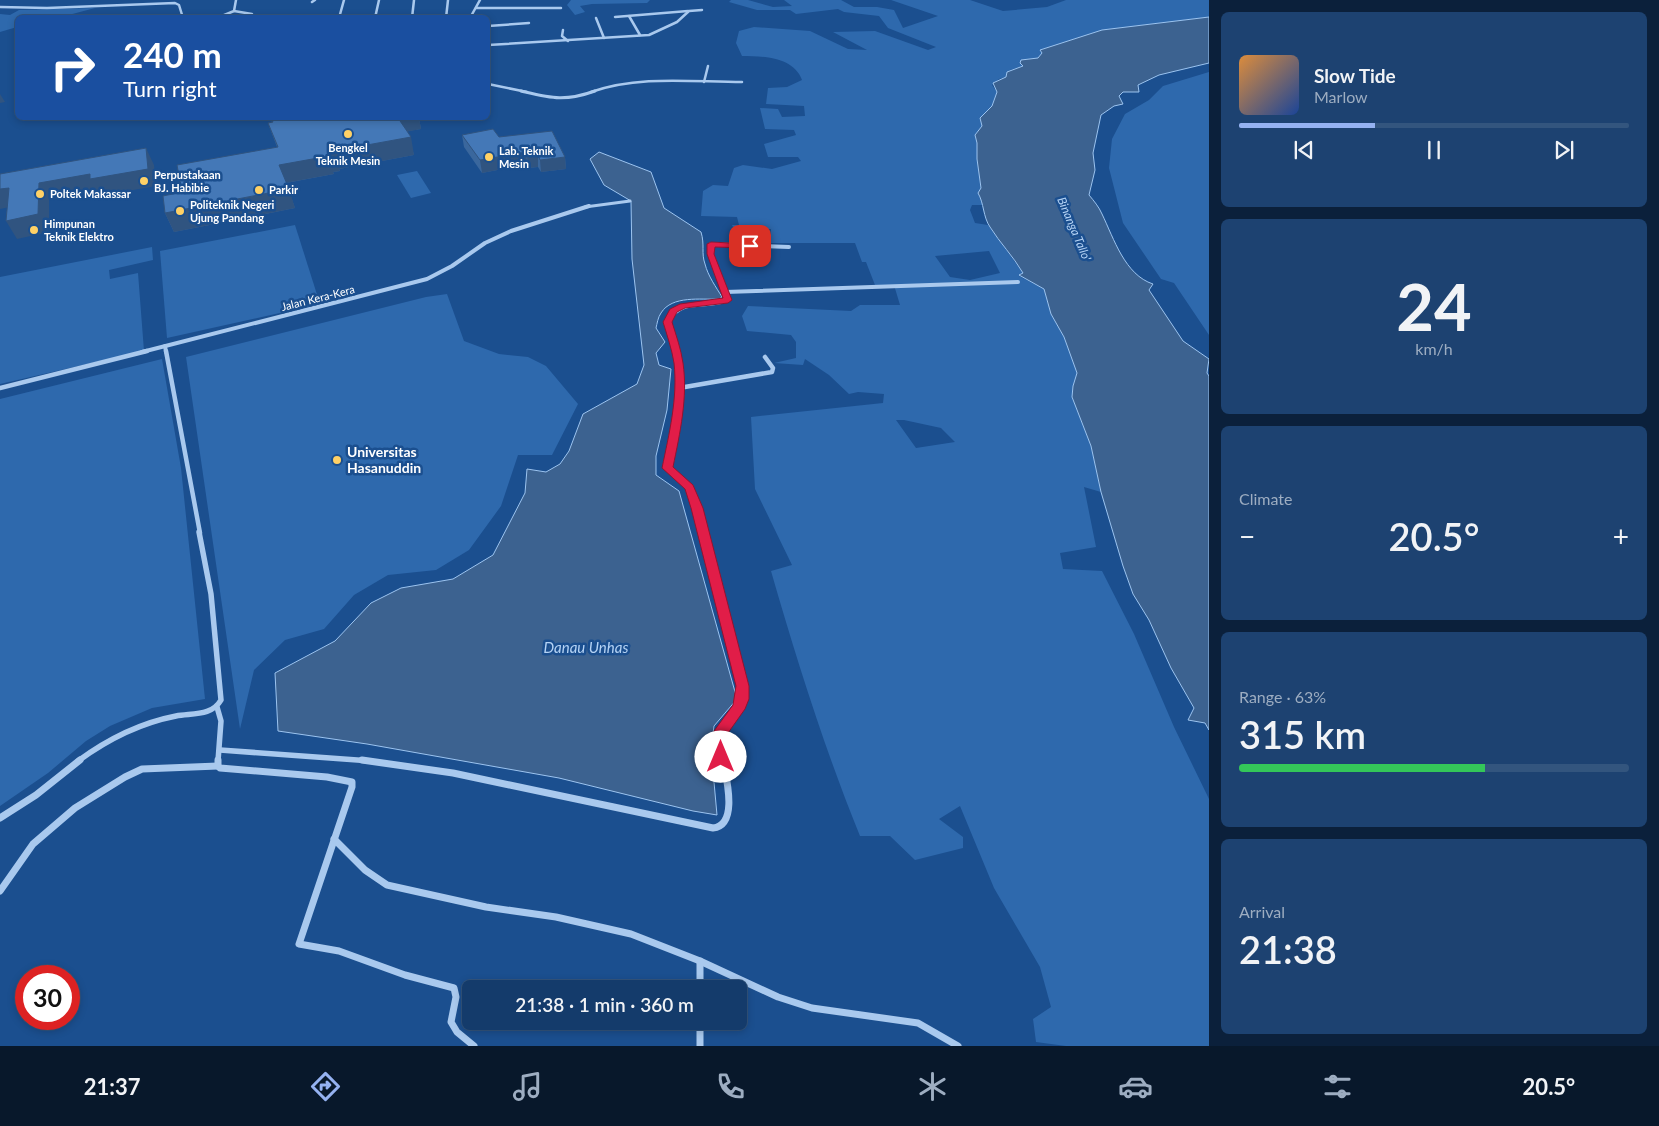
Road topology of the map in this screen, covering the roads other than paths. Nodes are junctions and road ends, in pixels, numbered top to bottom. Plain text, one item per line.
1 (236, 0) edge
2 (344, 0) edge
3 (379, 0) edge
4 (414, 0) edge
5 (448, 0) edge
6 (480, 0) edge
7 (0, 7) edge
8 (476, 8) junction
9 (561, 8) dead end
10 (702, 10) dead end
11 (234, 11) junction
12 (689, 11) junction
13 (252, 14) dead end
14 (181, 15) edge
15 (224, 15) edge
16 (340, 15) edge
17 (376, 15) edge
18 (412, 15) edge
19 (446, 15) edge
20 (472, 15) edge
21 (630, 16) junction
22 (615, 17) dead end
23 (596, 18) dead end
24 (529, 23) dead end
25 (490, 26) edge
26 (563, 30) dead end
27 (640, 35) junction
28 (604, 38) junction
29 (568, 41) junction
30 (490, 44) edge
31 (708, 66) dead end
32 (704, 82) junction
33 (742, 82) dead end
34 (490, 84) edge
35 (630, 201) dead end
36 (789, 247) dead end
37 (1018, 282) dead end
38 (725, 292) junction
39 (165, 346) junction
40 (765, 356) dead end
41 (0, 388) edge
42 (679, 388) junction
43 (217, 707) junction
44 (220, 750) junction
45 (218, 766) junction
46 (0, 818) edge
47 (334, 839) junction
48 (0, 891) edge
49 (700, 961) junction
50 (700, 980) edge
51 (700, 1030) edge
52 (474, 1046) edge
53 (700, 1046) edge
54 (958, 1046) edge

1 - 11 street
2 - 16 street
3 - 17 street
4 - 18 street
5 - 19 street
6 - 8 street
7 - 14 street
8 - 9 street
8 - 20 street
10 - 12 street
11 - 13 street
11 - 15 street
12 - 21 street
12 - 27 street
21 - 22 street
21 - 27 street
23 - 28 street
24 - 25 street
26 - 29 street
27 - 28 street
28 - 29 street
29 - 30 street
31 - 32 street
32 - 33 street
32 - 34 street
35 - 39 street, Jalan Kera-Kera
36 - 38 street
37 - 38 street
38 - 42 street
39 - 41 street, Jalan Kera-Kera
39 - 43 street
40 - 42 street
42 - 44 street
43 - 44 street
43 - 46 street
44 - 45 street
45 - 47 street
45 - 48 street
47 - 49 street
47 - 52 street
49 - 50 street
49 - 54 street
51 - 53 street

